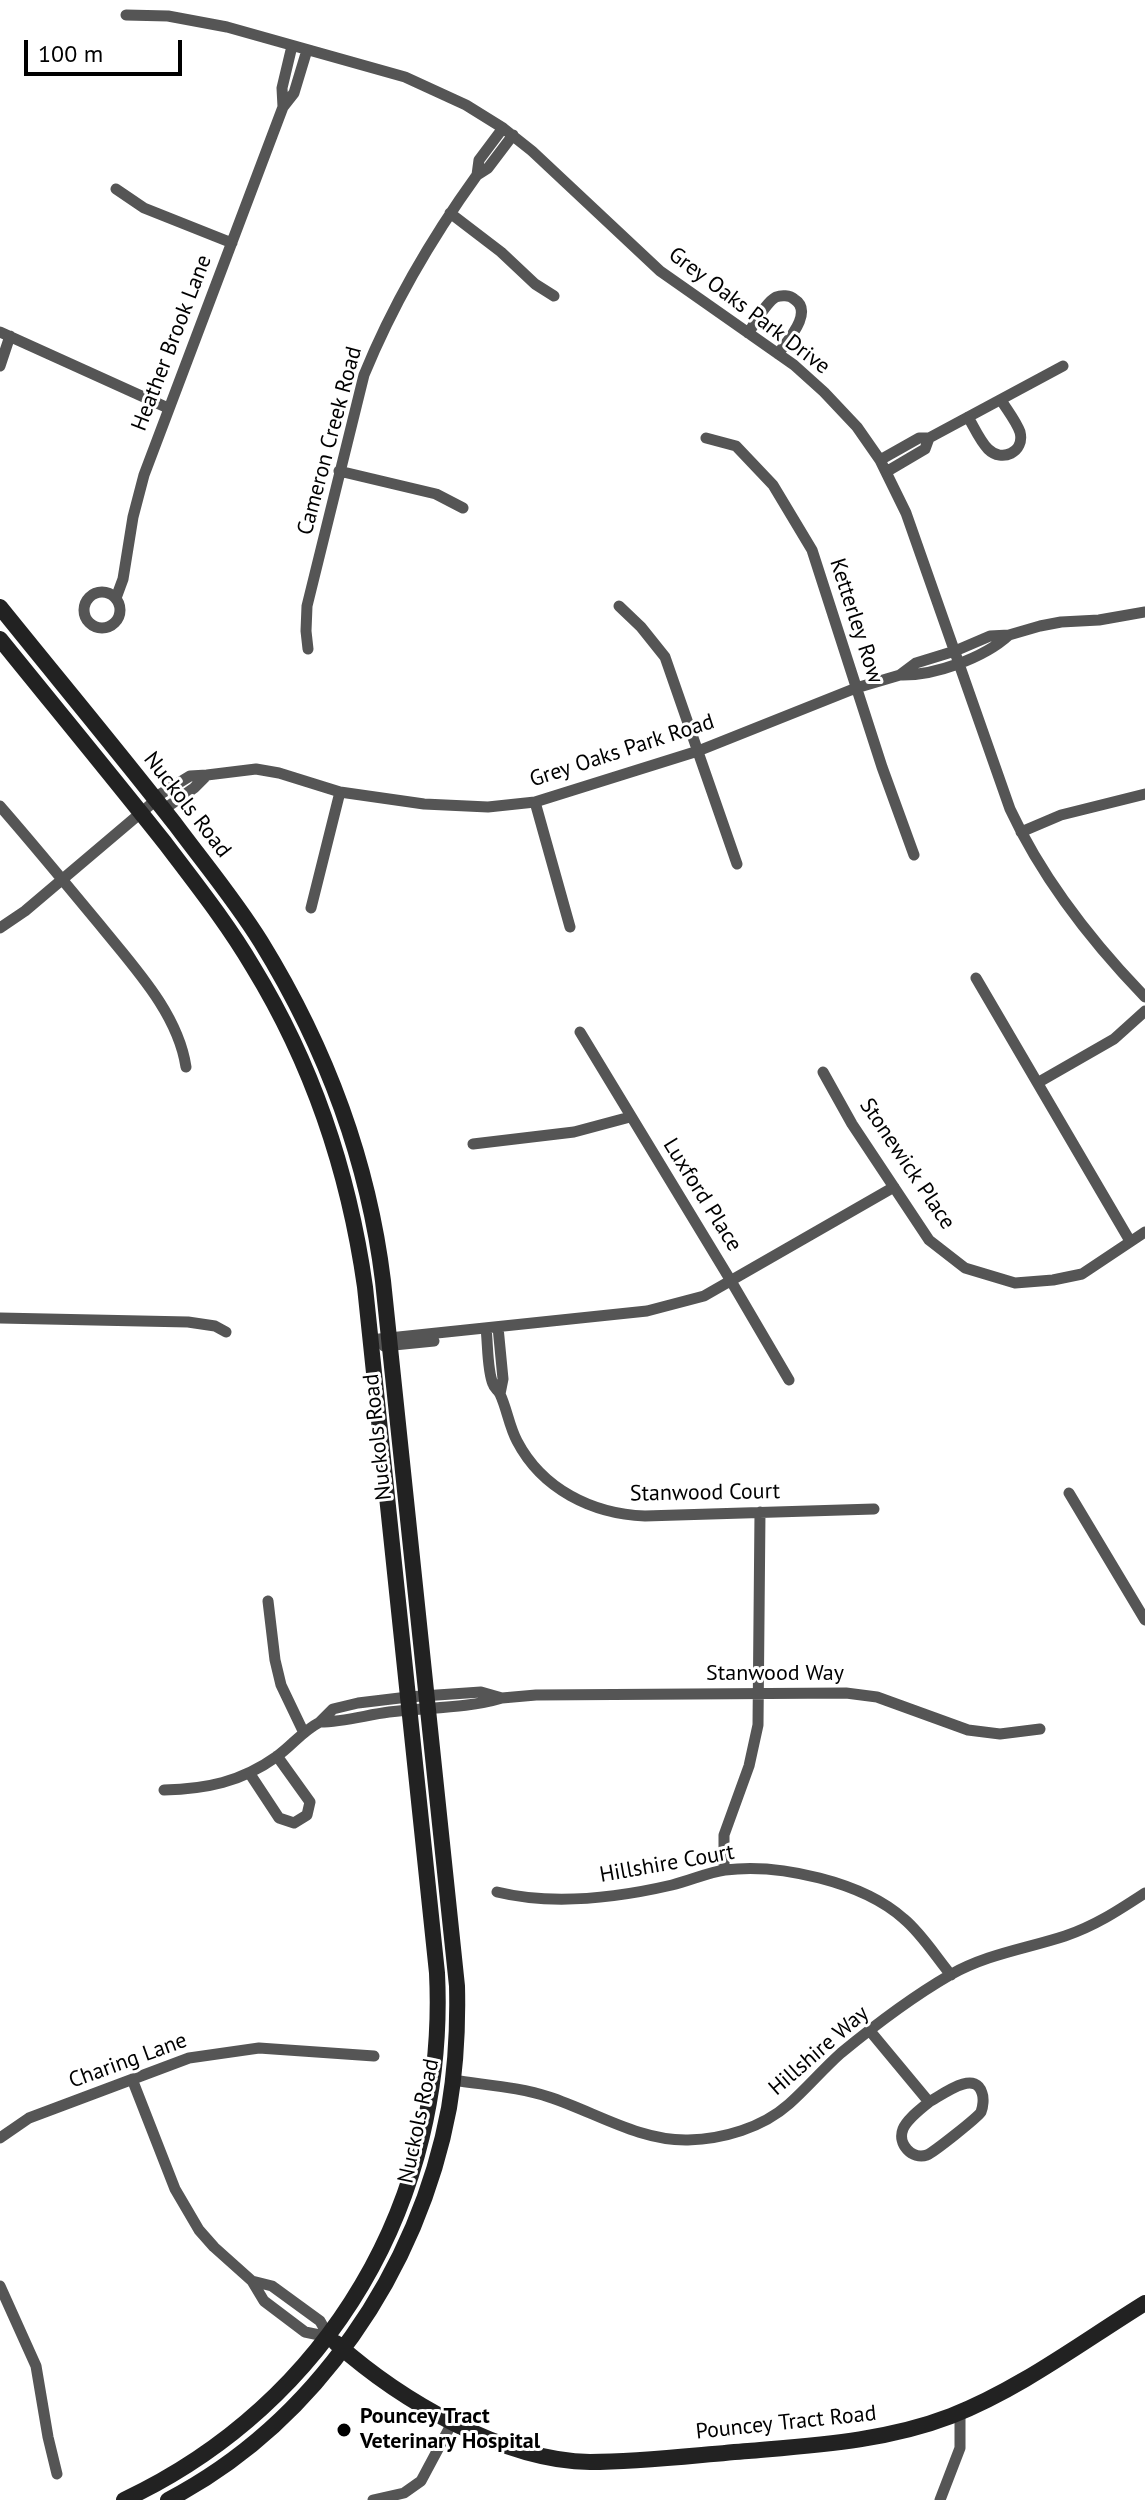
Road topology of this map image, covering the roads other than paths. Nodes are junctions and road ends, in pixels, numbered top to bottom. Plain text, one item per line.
1 (126, 15) dead end
2 (292, 46) junction
3 (307, 50) junction
4 (283, 107) junction
5 (508, 132) junction
6 (116, 189) dead end
7 (450, 213) junction
8 (232, 243) junction
9 (554, 296) dead end
10 (748, 333) junction
11 (5, 334) edge
12 (778, 354) junction
13 (0, 366) edge
14 (1063, 366) dead end
15 (1001, 400) junction
16 (168, 408) junction
17 (968, 417) junction
18 (706, 438) dead end
19 (929, 438) junction
20 (880, 460) junction
21 (339, 471) junction
22 (886, 472) junction
23 (463, 508) dead end
24 (116, 598) dead end
25 (619, 606) dead end
26 (0, 607) edge
27 (1145, 612) edge
28 (1009, 635) junction
29 (0, 639) edge
30 (308, 649) dead end
31 (955, 651) junction
32 (959, 663) junction
33 (900, 675) junction
34 (856, 688) junction
35 (698, 751) junction
36 (340, 792) junction
37 (1145, 794) edge
38 (535, 802) junction
39 (158, 803) junction
40 (0, 806) edge
41 (140, 812) junction
42 (1021, 832) junction
43 (914, 855) dead end
44 (737, 864) dead end
45 (62, 878) junction
46 (311, 908) dead end
47 (570, 927) dead end
48 (0, 928) edge
49 (976, 978) dead end
50 (1145, 997) edge
51 (1145, 1011) edge
52 (580, 1032) dead end
53 (186, 1067) dead end
54 (823, 1072) dead end
55 (1039, 1082) junction
56 (630, 1117) junction
57 (473, 1144) dead end
58 (894, 1187) junction
59 (1145, 1232) edge
60 (1130, 1241) junction
61 (731, 1281) junction
62 (0, 1318) edge
63 (492, 1327) junction
64 (226, 1332) dead end
65 (390, 1338) junction
66 (370, 1340) junction
67 (789, 1380) dead end
68 (1069, 1493) dead end
69 (874, 1509) dead end
70 (760, 1512) junction
71 (268, 1601) dead end
72 (1145, 1620) edge
73 (758, 1694) junction
74 (429, 1702) junction
75 (408, 1704) junction
76 (1040, 1729) dead end
77 (303, 1731) junction
78 (277, 1756) junction
79 (250, 1774) junction
80 (164, 1790) dead end
81 (724, 1870) junction
82 (497, 1892) dead end
83 (1145, 1893) edge
84 (951, 1975) junction
85 (870, 2031) junction
86 (374, 2056) dead end
87 (132, 2079) junction
88 (453, 2080) junction
89 (929, 2102) junction
90 (0, 2117) edge
91 (4, 2134) edge
92 (252, 2281) junction
93 (0, 2286) edge
94 (1145, 2303) edge
95 (329, 2337) junction
96 (343, 2349) junction
97 (960, 2412) junction
98 (452, 2423) junction
99 (57, 2474) dead end
100 (124, 2500) edge
101 (168, 2500) edge
102 (373, 2500) edge
103 (940, 2500) edge

1 - 2 street, Grey Oaks Park Drive
2 - 3 street, Grey Oaks Park Drive
2 - 4 street
3 - 4 street, Heather Brook Lane
3 - 5 street, Grey Oaks Park Drive
4 - 8 street, Heather Brook Lane
5 - 7 street, Cameron Creek Road
5 - 10 street, Grey Oaks Park Drive
6 - 8 street
7 - 9 street
7 - 21 street, Cameron Creek Road
8 - 16 street, Heather Brook Lane
10 - 12 street, Grey Oaks Park Drive
10 - 12 street
11 - 13 street
11 - 16 street
12 - 20 street, Grey Oaks Park Drive
14 - 15 street
15 - 17 street
15 - 17 street
16 - 24 street, Heather Brook Lane
17 - 19 street
18 - 34 street, Ketterley Row
19 - 20 street
19 - 22 street
20 - 22 street, Grey Oaks Park Drive
21 - 23 street
21 - 30 street, Cameron Creek Road
22 - 31 street, Grey Oaks Park Drive
25 - 35 street
26 - 39 main road, Nuckols Road
27 - 28 street, Grey Oaks Park Road
28 - 31 street, Grey Oaks Park Road
28 - 32 street, Grey Oaks Park Road
29 - 41 main road, Nuckols Road
31 - 32 street, Grey Oaks Park Drive
31 - 33 street, Grey Oaks Park Road
32 - 33 street, Grey Oaks Park Road
32 - 42 street, Grey Oaks Park Drive
33 - 34 street, Grey Oaks Park Road
34 - 35 street, Grey Oaks Park Road
34 - 43 street, Ketterley Row
35 - 38 street, Grey Oaks Park Road
35 - 44 street
36 - 38 street, Grey Oaks Park Road
36 - 39 street, Grey Oaks Park Road
36 - 46 street
37 - 42 street
38 - 47 street
39 - 41 street, Grey Oaks Park Road
39 - 65 main road, Nuckols Road
40 - 45 street
41 - 45 street, Grey Oaks Park Road
41 - 66 main road, Nuckols Road
42 - 50 street, Grey Oaks Park Drive
45 - 48 street, Grey Oaks Park Road
45 - 53 street
49 - 55 street
51 - 55 street
52 - 56 street, Luxford Place
54 - 58 street, Stonewick Place
55 - 60 street
56 - 57 street
56 - 61 street, Luxford Place
58 - 60 street, Stonewick Place
58 - 61 street
59 - 60 street, Stonewick Place
61 - 63 street
61 - 67 street, Luxford Place
62 - 64 street
63 - 65 street
63 - 70 street, Stanwood Court
65 - 66 street
65 - 74 main road, Nuckols Road
66 - 75 main road, Nuckols Road
68 - 72 street
69 - 70 street, Stanwood Court
70 - 73 street
71 - 77 street
73 - 74 street, Stanwood Way
73 - 76 street, Stanwood Way
73 - 81 street
74 - 75 street, Stanwood Way
74 - 88 main road, Nuckols Road
75 - 77 street, Stanwood Way
75 - 95 main road, Nuckols Road
77 - 78 street, Stanwood Way
78 - 79 street, Stanwood Way
78 - 79 street
79 - 80 street, Stanwood Way
81 - 82 street, Hillshire Court
81 - 84 street, Hillshire Court
83 - 84 street, Hillshire Way
84 - 85 street, Hillshire Way
85 - 88 street, Hillshire Way
85 - 89 street
86 - 87 street, Charing Lane
87 - 91 street, Charing Lane
87 - 92 street
88 - 96 main road, Nuckols Road
89 - 89 street
90 - 91 street
92 - 95 street
92 - 95 street
93 - 99 street
94 - 97 main road, Pouncey Tract Road
95 - 96 main road, Pouncey Tract Road
95 - 100 main road
96 - 98 main road, Pouncey Tract Road
96 - 101 main road
97 - 98 main road, Pouncey Tract Road
97 - 103 street
98 - 102 street

